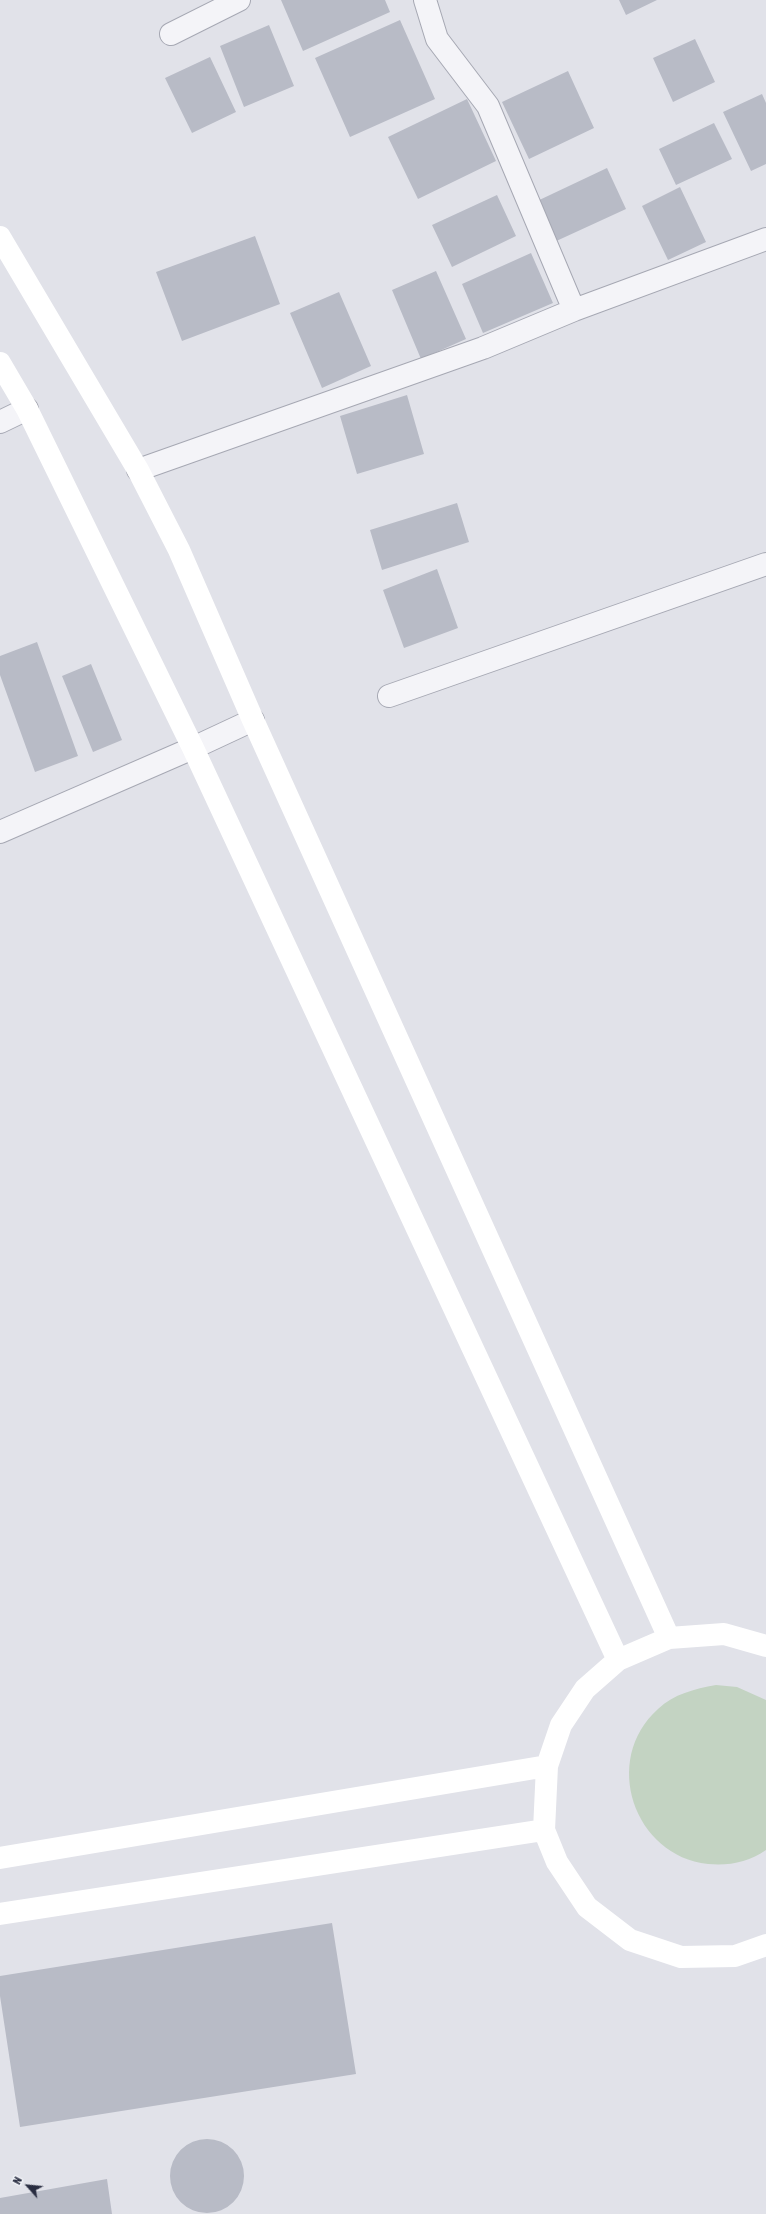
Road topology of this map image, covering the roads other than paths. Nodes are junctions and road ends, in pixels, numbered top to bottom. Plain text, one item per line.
1 (239, 0) edge
2 (425, 0) edge
3 (171, 34) dead end
4 (0, 237) edge
5 (766, 239) edge
6 (574, 310) junction
7 (0, 364) edge
8 (27, 409) junction
9 (0, 422) edge
10 (138, 470) junction
11 (766, 564) edge
12 (389, 696) dead end
13 (253, 720) junction
14 (193, 748) junction
15 (0, 832) edge
16 (669, 1638) junction
17 (766, 1646) edge
18 (618, 1660) junction
19 (547, 1766) junction
20 (544, 1830) junction
21 (0, 1858) edge
22 (0, 1914) edge
23 (766, 1945) edge

1 - 3 street
2 - 6 street
4 - 10 street
5 - 6 street
6 - 10 street
7 - 8 street
8 - 9 street
8 - 14 street
10 - 13 street
11 - 12 street
13 - 14 street
13 - 16 street
14 - 15 street
14 - 18 street
16 - 17 street
16 - 18 street
18 - 19 street
19 - 20 street
19 - 21 street
20 - 22 street
20 - 23 street

